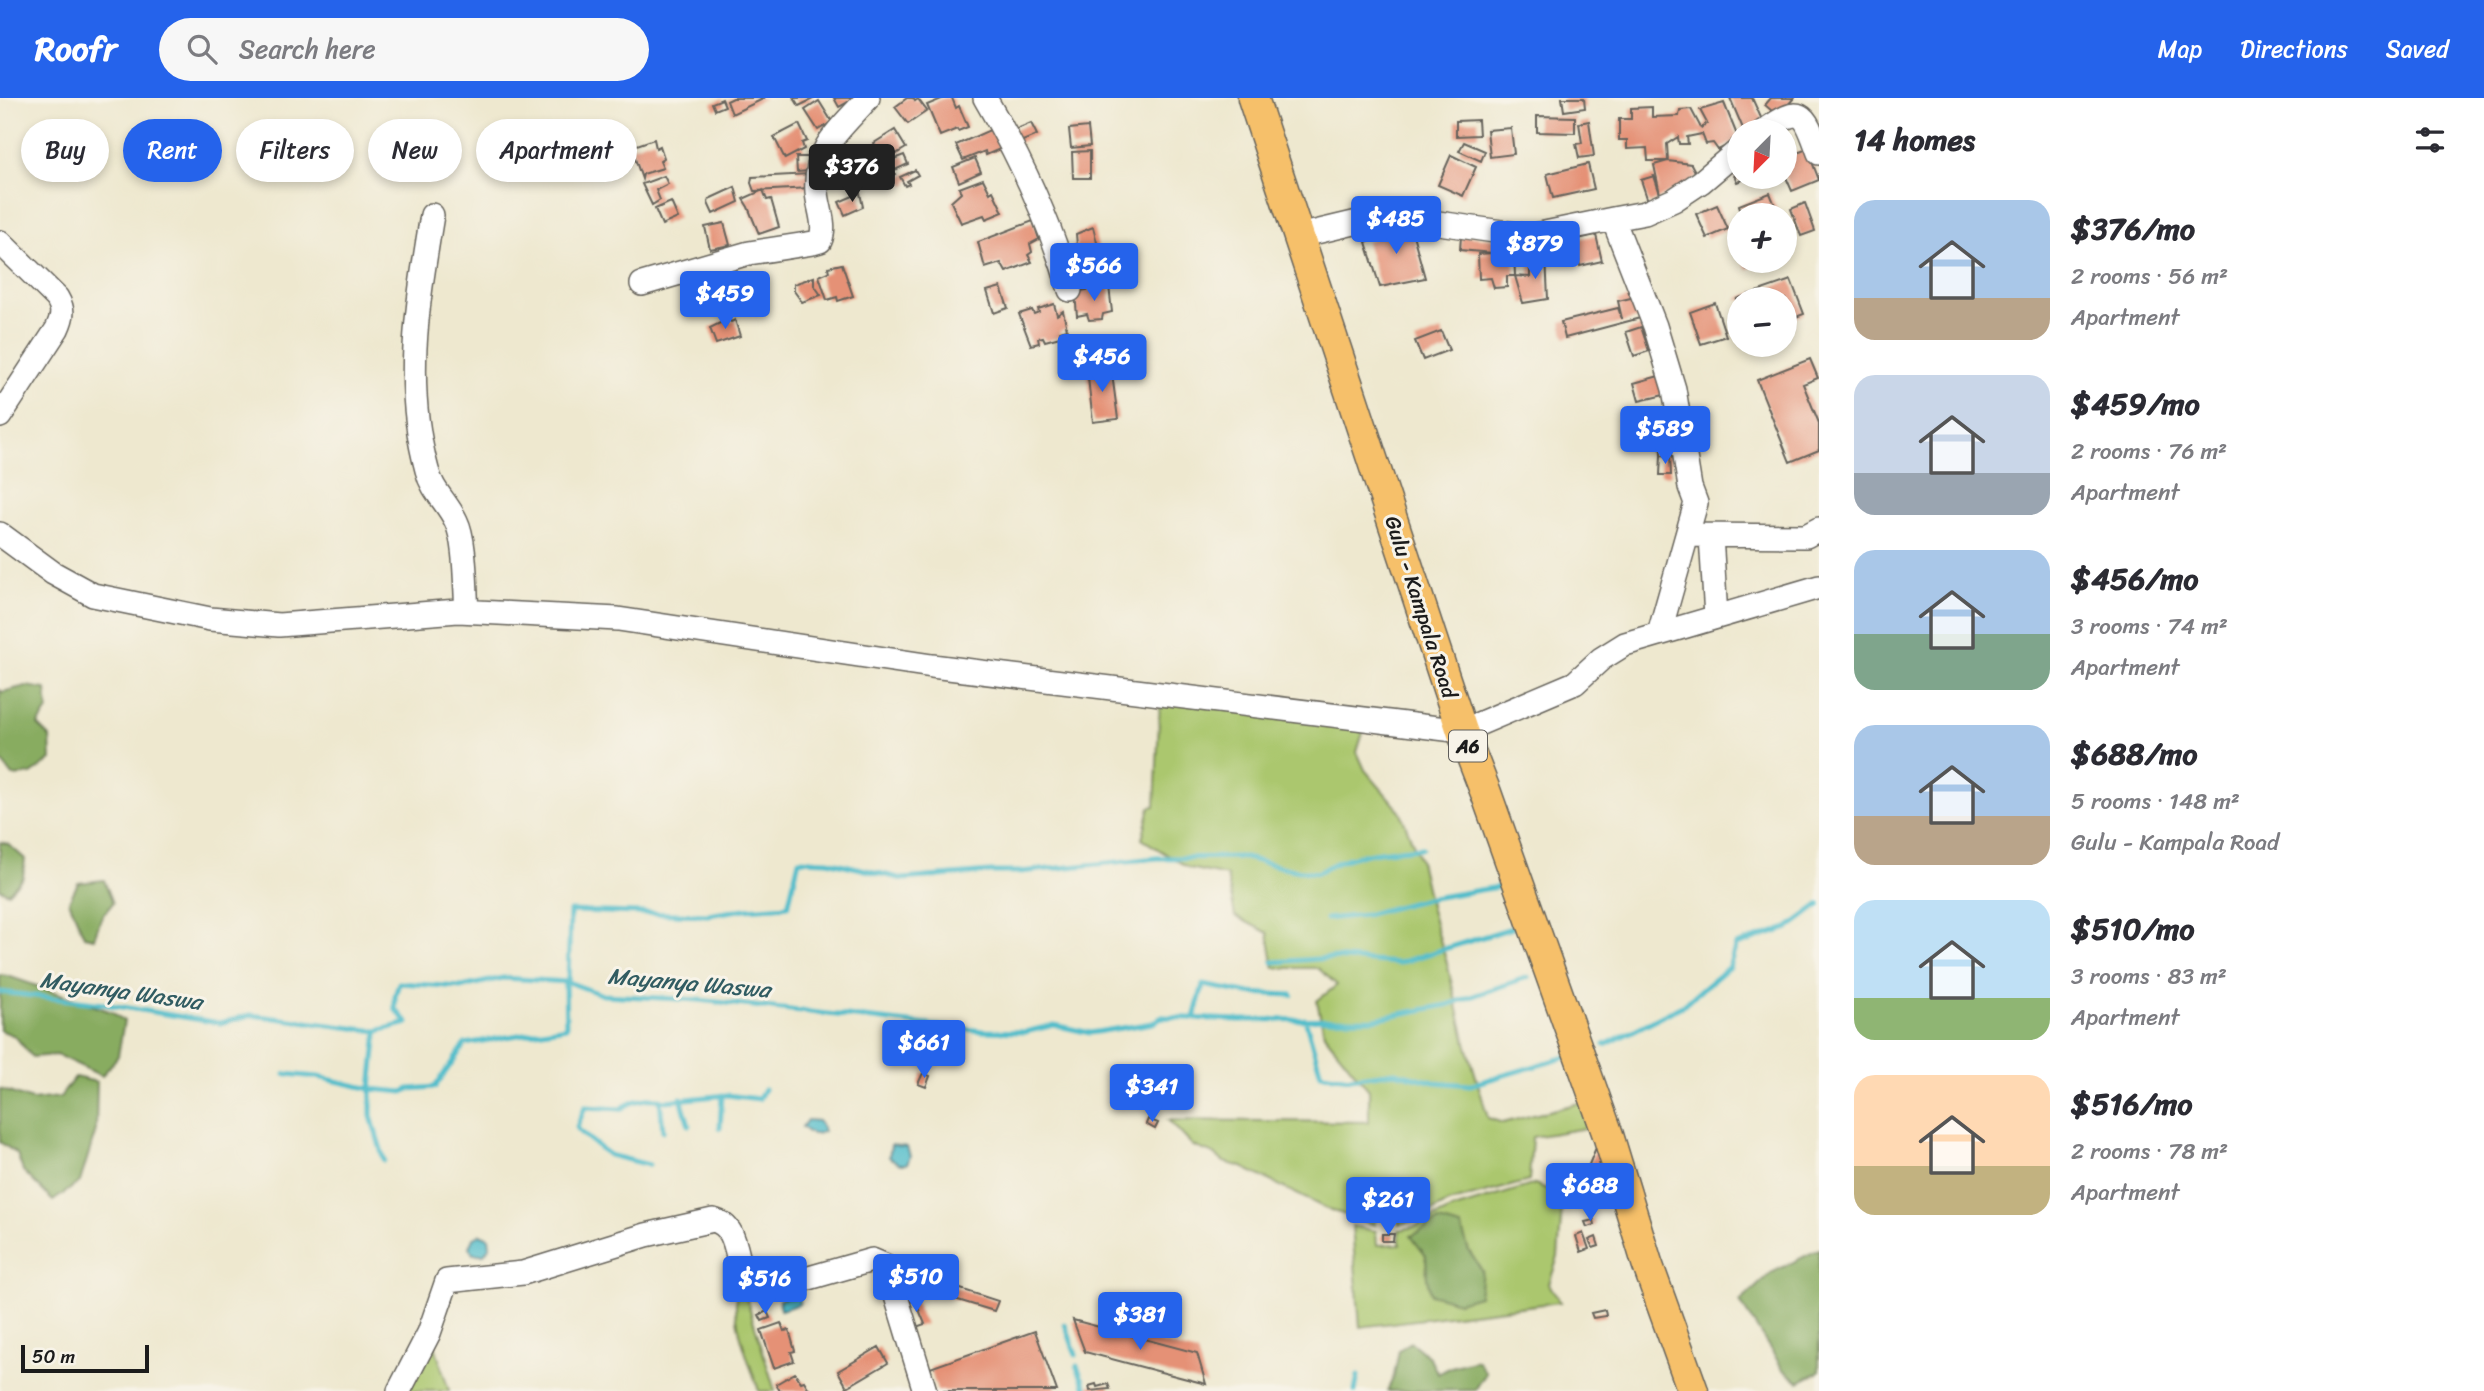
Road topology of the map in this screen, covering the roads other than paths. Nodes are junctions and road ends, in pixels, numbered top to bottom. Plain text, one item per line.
1 (868, 98) edge
2 (985, 98) edge
3 (1252, 98) edge
4 (1782, 119) edge
5 (1819, 153) edge
6 (1727, 160) edge
7 (432, 215) dead end
8 (1613, 219) junction
9 (1299, 236) junction
10 (0, 243) edge
11 (642, 284) dead end
12 (1070, 290) dead end
13 (0, 416) edge
14 (1819, 529) edge
15 (0, 534) edge
16 (1687, 535) junction
17 (1711, 536) junction
18 (1819, 587) edge
19 (467, 611) junction
20 (1716, 617) junction
21 (1659, 634) junction
22 (1462, 731) junction
23 (399, 1391) edge
24 (925, 1391) edge
25 (1693, 1391) edge

1 - 11 street
2 - 12 street
3 - 9 main road, Gulu - Kampala Road / A6
4 - 5 street
6 - 8 street
7 - 19 street
8 - 9 street
8 - 16 street
9 - 22 main road, Gulu - Kampala Road / A6
10 - 13 street
14 - 17 street
15 - 19 street
16 - 17 street
16 - 21 street
17 - 20 street
18 - 20 street
19 - 22 street
20 - 21 street
21 - 22 street
22 - 25 main road, Gulu - Kampala Road / A6
23 - 24 street

